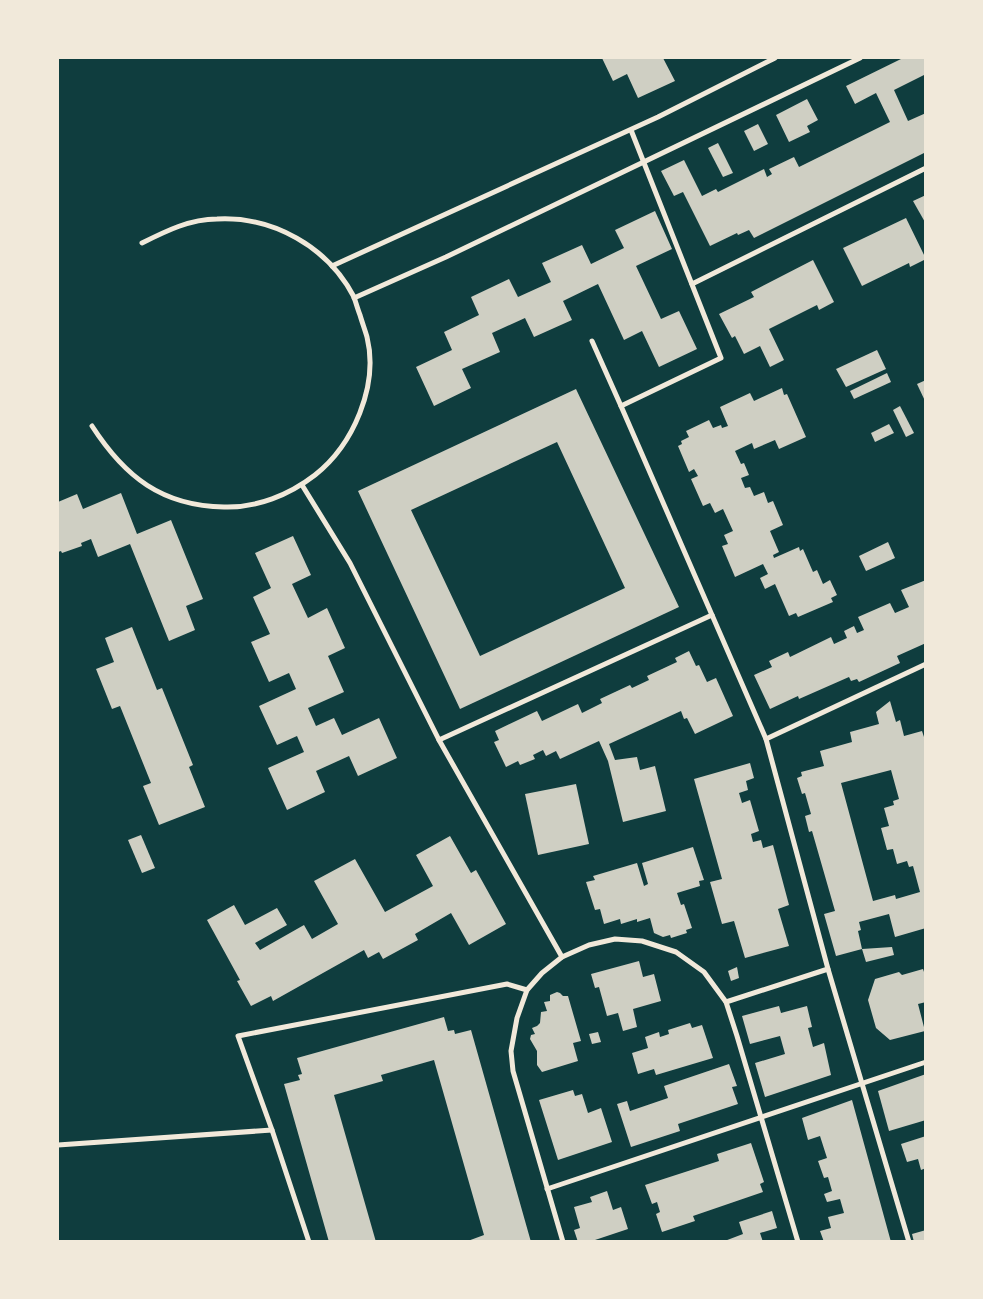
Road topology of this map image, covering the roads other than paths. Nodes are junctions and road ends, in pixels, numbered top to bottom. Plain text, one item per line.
1 (775, 58) edge
2 (860, 58) edge
3 (631, 130) junction
4 (643, 161) junction
5 (926, 168) edge
6 (142, 243) dead end
7 (332, 266) junction
8 (692, 284) junction
9 (354, 298) junction
10 (592, 341) dead end
11 (621, 406) junction
12 (92, 426) dead end
13 (302, 485) junction
14 (712, 615) junction
15 (926, 664) edge
16 (766, 738) junction
17 (439, 740) junction
18 (562, 957) junction
19 (828, 969) junction
20 (527, 990) junction
21 (726, 1002) junction
22 (926, 1062) edge
23 (862, 1083) junction
24 (761, 1117) junction
25 (272, 1130) junction
26 (58, 1145) edge
27 (548, 1189) junction
28 (309, 1242) edge
29 (563, 1242) edge
30 (798, 1242) edge
31 (909, 1242) edge

1 - 3 street
2 - 4 street
3 - 4 street
3 - 7 street
4 - 8 street
4 - 9 street
5 - 8 street
6 - 7 street
7 - 9 street
8 - 11 street
9 - 13 street
10 - 11 street
11 - 14 street
12 - 13 street
13 - 17 street
14 - 16 street
14 - 17 street
15 - 16 street
16 - 19 street
17 - 18 street
18 - 20 street
18 - 21 street
19 - 21 street
19 - 23 street
20 - 25 street
20 - 27 street
21 - 24 street
22 - 23 street
23 - 24 street
23 - 31 street
24 - 27 street
24 - 30 street
25 - 26 street
25 - 28 street
27 - 29 street

